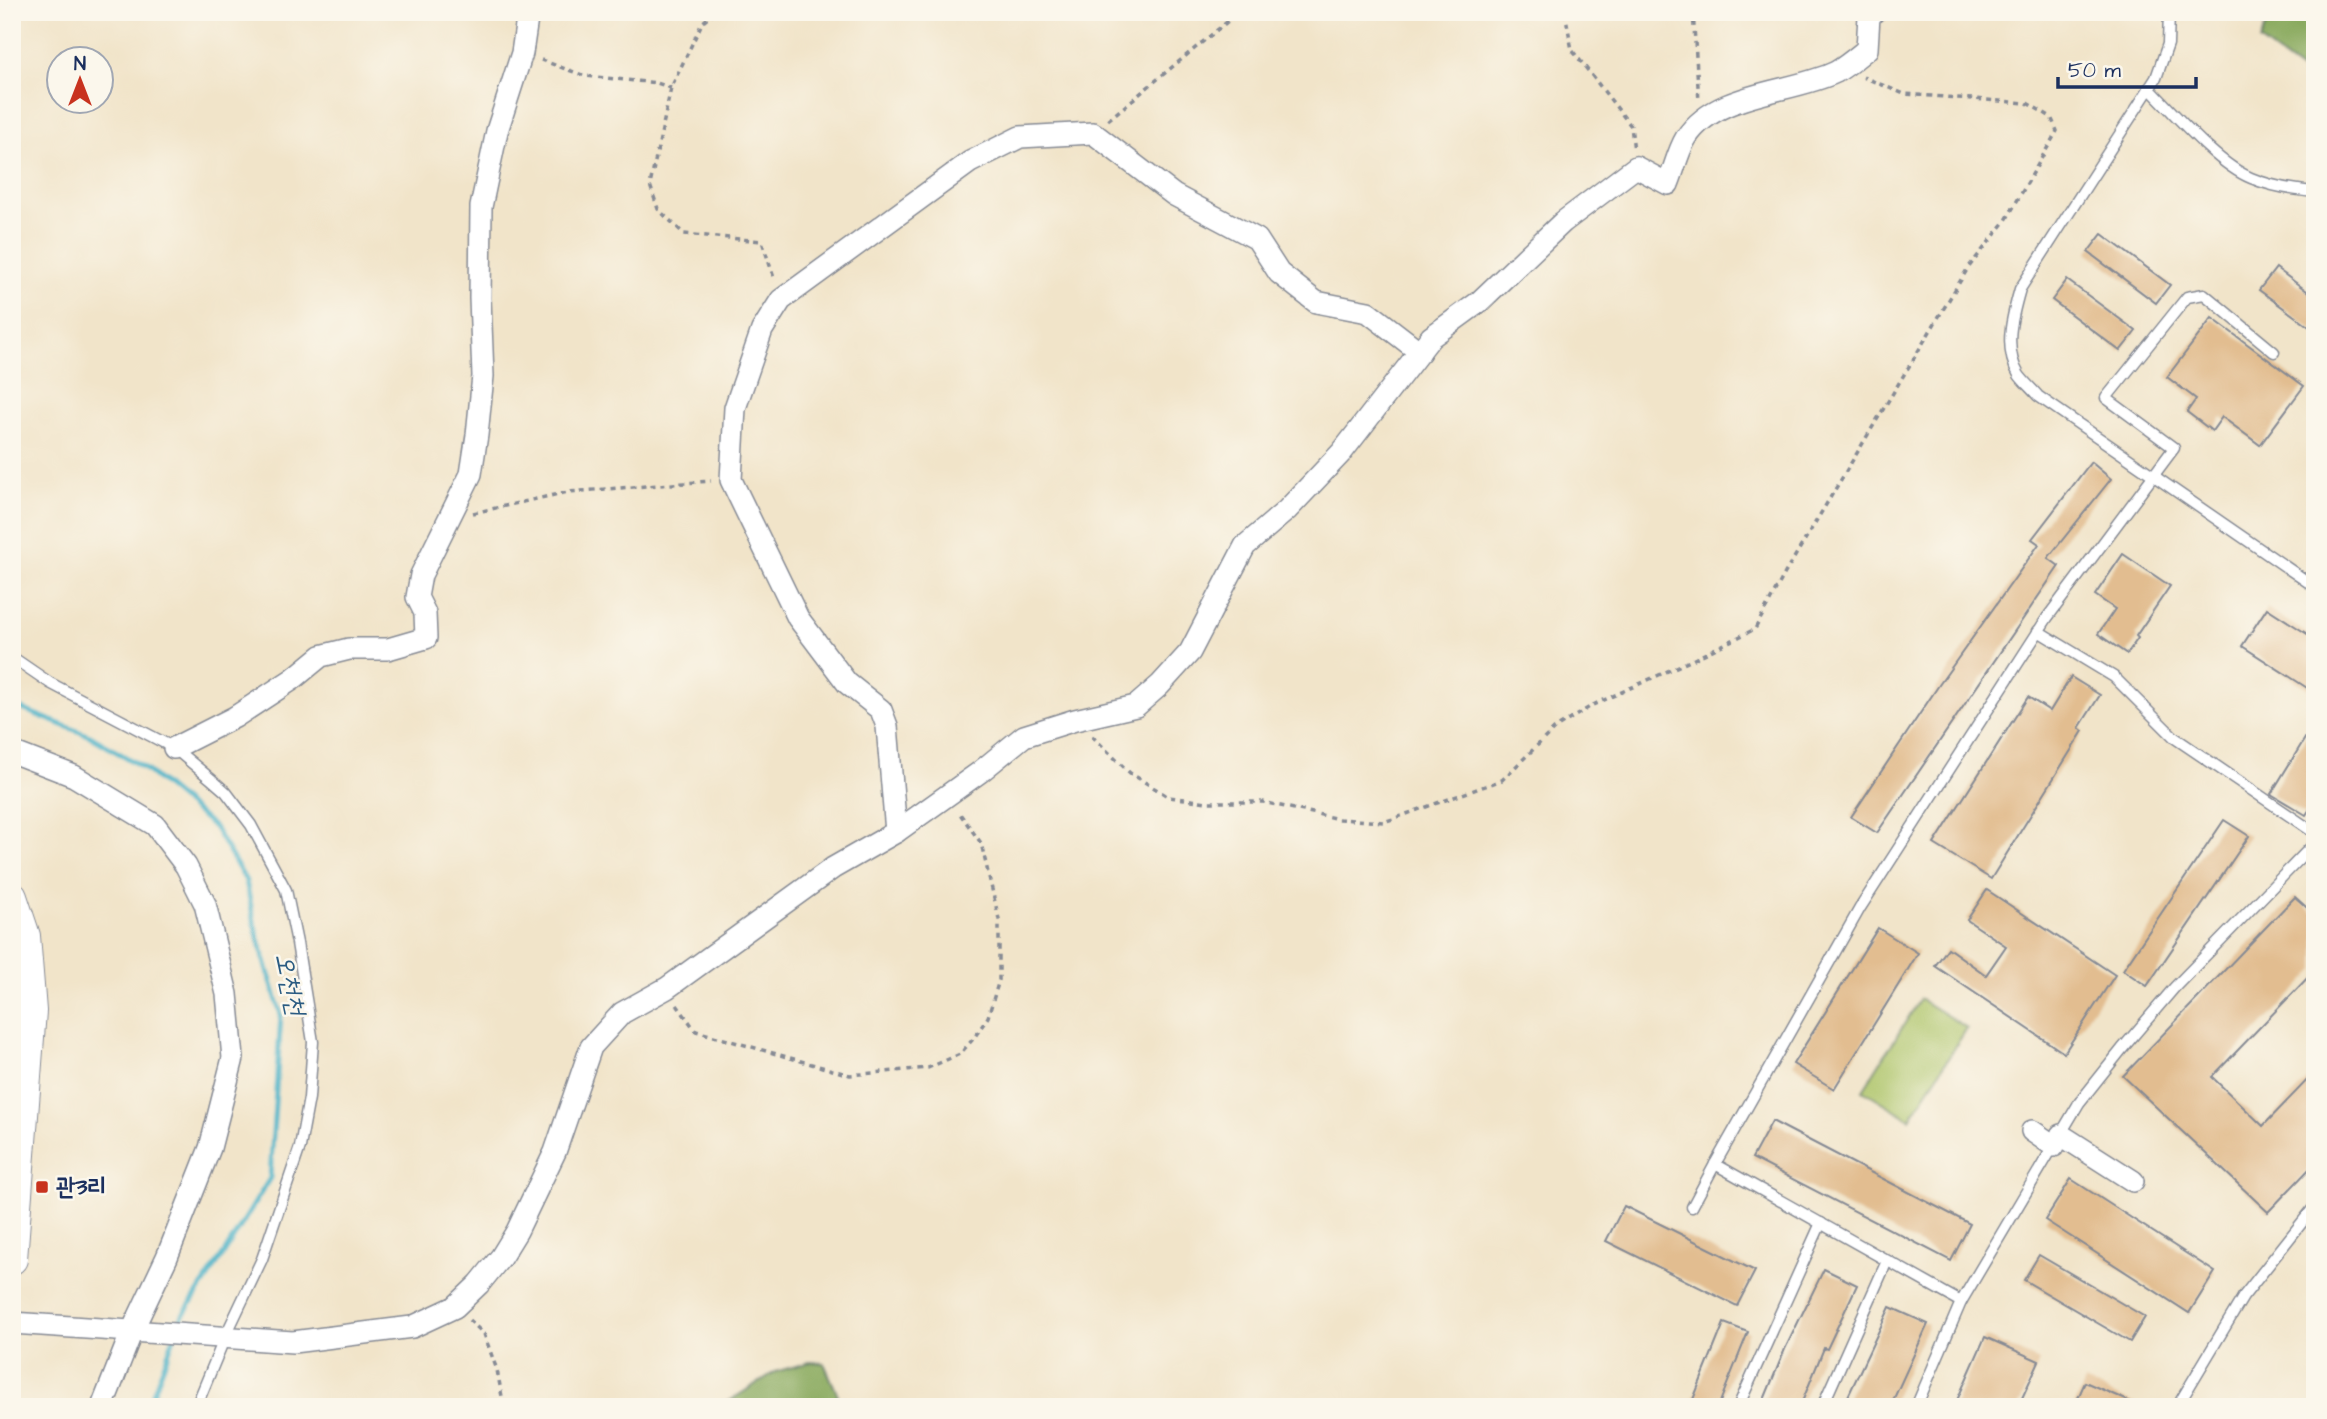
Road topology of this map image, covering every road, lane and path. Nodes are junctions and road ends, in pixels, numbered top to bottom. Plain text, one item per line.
1 (528, 12) edge
2 (715, 12) edge
3 (1239, 12) edge
4 (1564, 12) edge
5 (1693, 12) edge
6 (1874, 12) edge
7 (2169, 12) edge
8 (522, 53) junction
9 (1838, 71) junction
10 (671, 88) junction
11 (2149, 88) junction
12 (1702, 121) junction
13 (1093, 133) junction
14 (1636, 167) junction
15 (2315, 192) edge
16 (781, 300) junction
17 (1420, 352) junction
18 (2274, 352) dead end
19 (2152, 474) junction
20 (731, 480) junction
21 (450, 518) junction
22 (2315, 587) edge
23 (2038, 631) junction
24 (12, 657) edge
25 (1075, 720) junction
26 (174, 748) junction
27 (12, 752) edge
28 (946, 794) junction
29 (896, 832) junction
30 (2315, 833) edge
31 (2315, 843) edge
32 (12, 897) edge
33 (667, 988) junction
34 (2032, 1130) dead end
35 (2058, 1141) junction
36 (1715, 1164) junction
37 (2133, 1181) dead end
38 (2315, 1206) edge
39 (1692, 1207) dead end
40 (1821, 1223) junction
41 (12, 1259) edge
42 (1887, 1261) junction
43 (1961, 1302) junction
44 (455, 1307) junction
45 (12, 1323) edge
46 (136, 1330) junction
47 (217, 1337) junction
48 (102, 1407) edge
49 (196, 1407) edge
50 (504, 1407) edge
51 (1738, 1407) edge
52 (1822, 1407) edge
53 (1916, 1407) edge
54 (2177, 1407) edge

1 - 8 street
2 - 10 path
3 - 13 path
4 - 14 path
5 - 12 path
6 - 9 street
7 - 11 lane
8 - 10 path
8 - 21 street
9 - 12 street
9 - 25 path
10 - 16 path
11 - 15 lane
11 - 19 lane
12 - 14 street
13 - 16 street
13 - 17 street
14 - 17 street
16 - 20 street
17 - 25 street
18 - 19 lane
19 - 22 lane
19 - 23 lane
20 - 21 path
20 - 29 street
21 - 26 street
23 - 30 lane
23 - 36 lane
24 - 26 lane
25 - 28 street
26 - 47 lane
27 - 46 street
28 - 29 street
28 - 33 path
29 - 33 street
31 - 35 lane
32 - 41 main road
33 - 44 street
34 - 35 street
35 - 37 street
35 - 43 lane
36 - 39 lane
36 - 40 lane
38 - 54 lane
40 - 42 lane
40 - 51 lane
42 - 43 lane
42 - 52 lane
43 - 53 lane
44 - 47 street
44 - 50 path
45 - 46 street
46 - 47 street
46 - 48 street
47 - 49 lane

